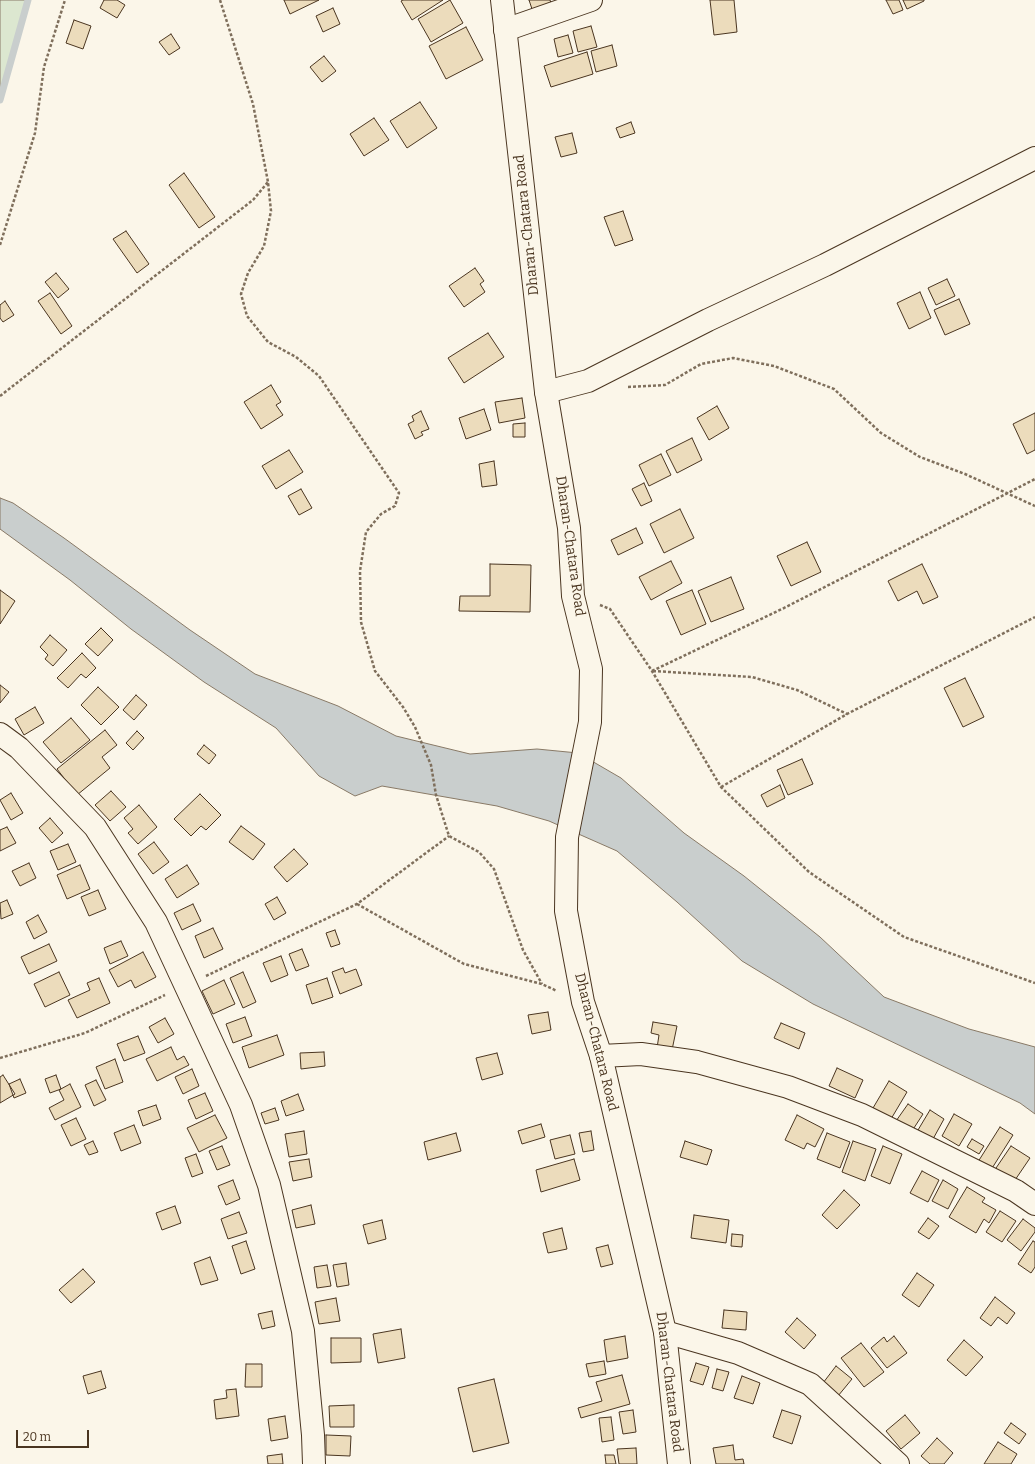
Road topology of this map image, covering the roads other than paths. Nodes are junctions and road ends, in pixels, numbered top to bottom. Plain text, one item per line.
1 (502, 0) edge
2 (591, 0) edge
3 (505, 30) junction
4 (1035, 158) edge
5 (546, 392) junction
6 (0, 734) edge
7 (601, 1056) junction
8 (1035, 1204) edge
9 (665, 1332) junction
10 (314, 1464) edge
11 (679, 1464) edge
12 (898, 1464) edge

1 - 3 street, Dharan-Chatara Road
2 - 3 street
3 - 5 street, Dharan-Chatara Road
4 - 5 street
5 - 7 street, Dharan-Chatara Road
6 - 10 street
7 - 8 street
7 - 9 street, Dharan-Chatara Road
9 - 11 street, Dharan-Chatara Road
9 - 12 street

